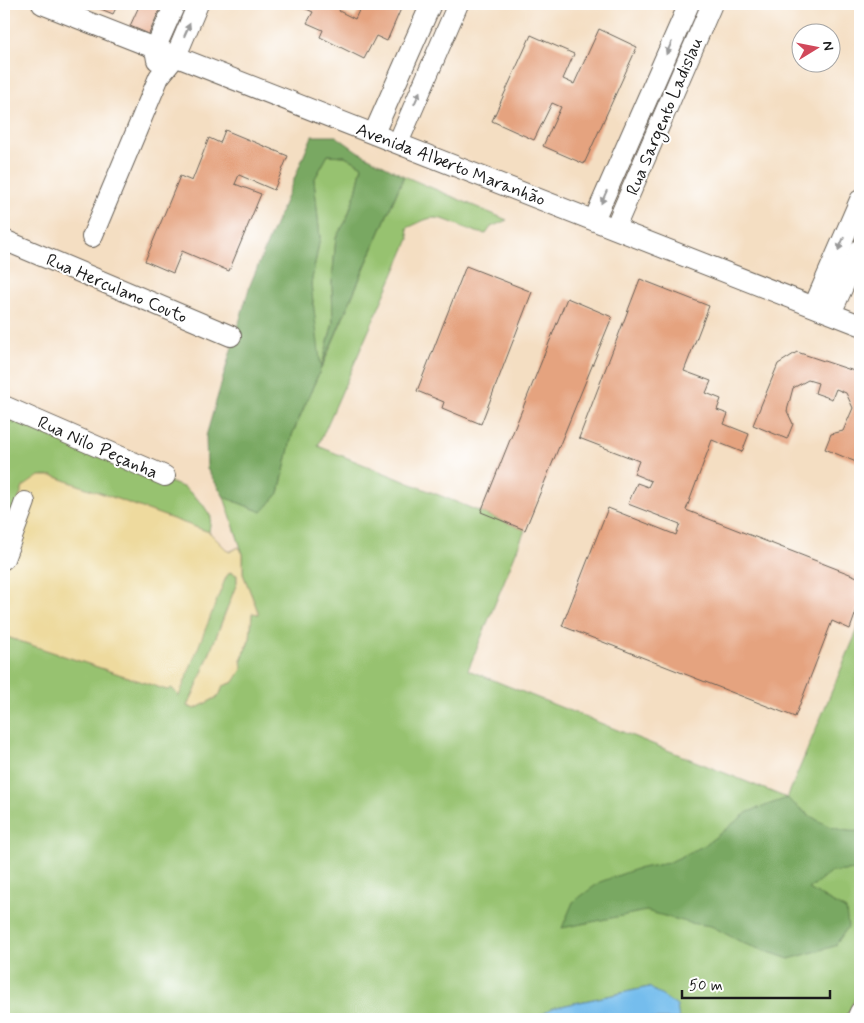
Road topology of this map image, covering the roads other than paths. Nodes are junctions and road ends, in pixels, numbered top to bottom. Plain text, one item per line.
1 (42, 4) edge
2 (175, 4) edge
3 (198, 4) edge
4 (431, 4) edge
5 (458, 4) edge
6 (689, 4) edge
7 (712, 4) edge
8 (155, 49) junction
9 (176, 56) junction
10 (159, 77) junction
11 (374, 134) junction
12 (398, 143) junction
13 (860, 200) edge
14 (594, 220) junction
15 (616, 228) junction
16 (92, 237) dead end
17 (4, 240) edge
18 (860, 249) edge
19 (822, 310) junction
20 (860, 324) edge
21 (231, 336) dead end
22 (4, 406) edge
23 (165, 476) dead end
24 (25, 502) dead end
25 (4, 559) edge
26 (860, 1012) edge
27 (857, 1019) edge

1 - 8 street, Avenida Alberto Maranhão
2 - 8 street
9 -> 3 street
4 - 11 street
12 -> 5 street
6 -> 14 street, Rua Sargento Ladislau
7 - 15 street, Rua Sargento Ladislau
8 - 9 street, Avenida Alberto Maranhão
8 - 10 street
9 - 10 street
9 - 11 street, Avenida Alberto Maranhão
10 - 16 street
11 - 12 street, Avenida Alberto Maranhão
12 - 14 street, Avenida Alberto Maranhão
13 -> 19 street
14 - 15 street, Avenida Alberto Maranhão
15 - 19 street, Avenida Alberto Maranhão
17 - 21 street, Rua Herculano Couto
18 - 19 street
19 - 20 street, Avenida Alberto Maranhão
22 - 23 street, Rua Nilo Peçanha
24 - 25 street
26 - 27 street

